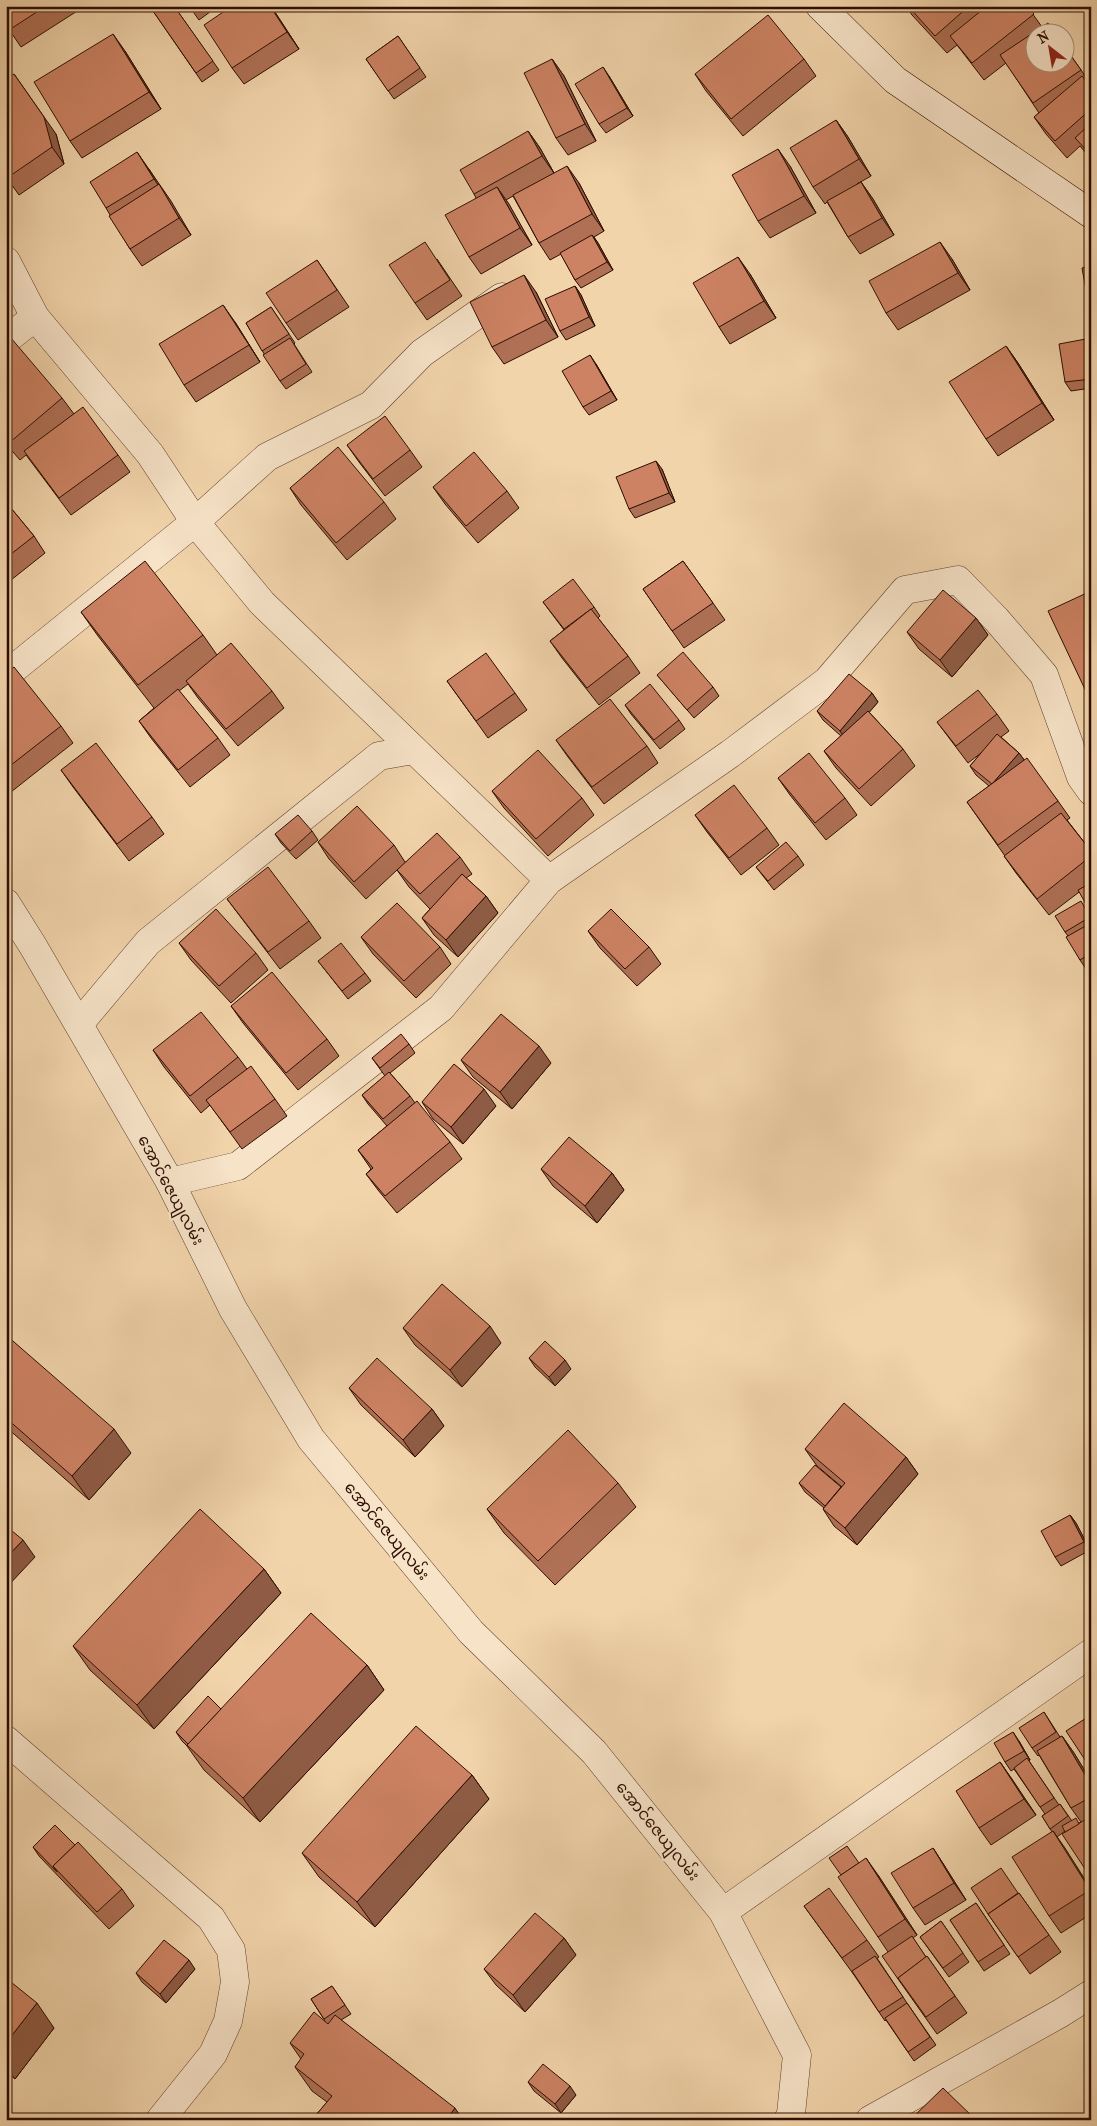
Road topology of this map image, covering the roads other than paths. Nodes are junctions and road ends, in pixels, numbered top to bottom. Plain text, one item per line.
1 (820, 6) edge
2 (1091, 214) edge
3 (6, 261) edge
4 (502, 297) edge
5 (36, 317) junction
6 (6, 340) edge
7 (195, 522) junction
8 (6, 675) edge
9 (413, 750) junction
10 (1091, 791) edge
11 (549, 880) junction
12 (6, 903) edge
13 (79, 1024) junction
14 (170, 1182) junction
15 (1091, 1653) edge
16 (6, 1740) edge
17 (723, 1912) junction
18 (1091, 1994) edge
19 (160, 2120) edge
20 (788, 2120) edge
21 (870, 2120) edge

1 - 2 street
3 - 5 street
4 - 7 street
5 - 6 street
5 - 7 street
7 - 8 street
7 - 9 street
9 - 11 street
9 - 13 street
10 - 11 street
11 - 14 street
12 - 13 street, အောင်ဇေယျလမ်း
13 - 14 street, အောင်ဇေယျလမ်း
14 - 17 street, အောင်ဇေယျလမ်း
15 - 17 street
16 - 19 street
17 - 20 street, အောင်ဇေယျလမ်း
18 - 21 street

